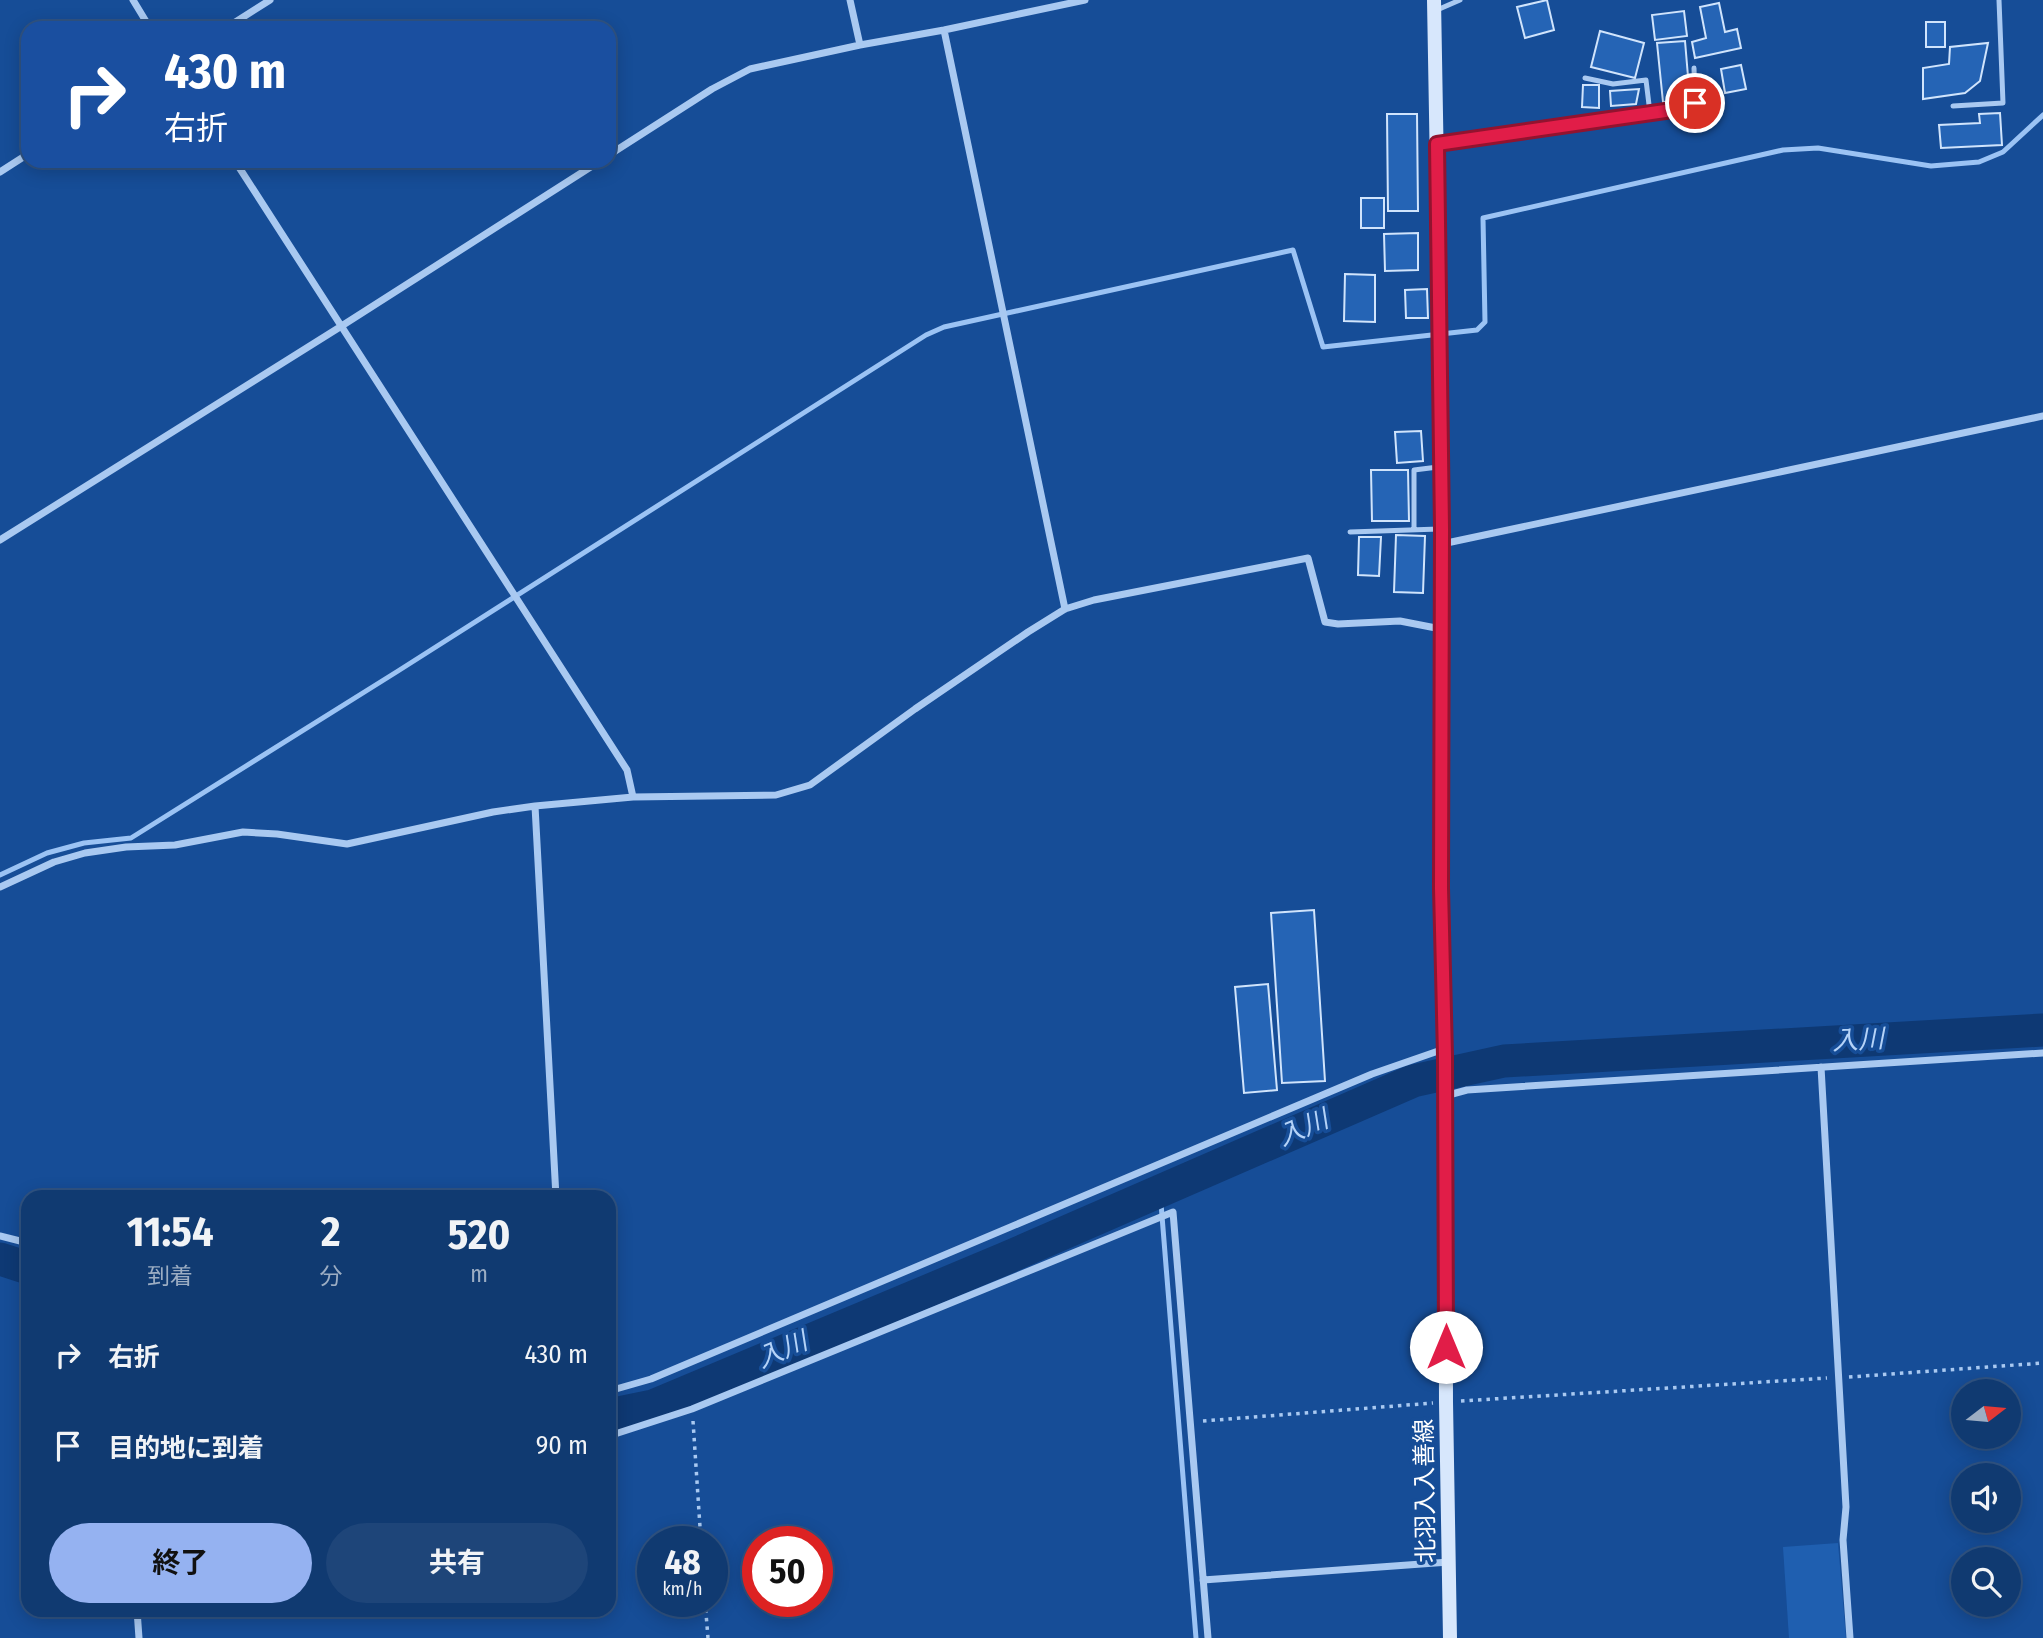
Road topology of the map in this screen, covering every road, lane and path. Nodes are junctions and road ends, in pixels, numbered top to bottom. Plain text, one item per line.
1 (133, 0) edge
2 (270, 0) edge
3 (850, 0) edge
4 (1085, 0) edge
5 (1460, 0) edge
6 (1999, 0) edge
7 (1434, 6) edge
8 (146, 21) edge
9 (237, 21) edge
10 (944, 30) junction
11 (860, 45) junction
12 (1694, 68) dead end
13 (1585, 78) dead end
14 (1953, 106) dead end
15 (1650, 113) junction
16 (1437, 144) junction
17 (616, 151) edge
18 (21, 158) edge
19 (239, 168) edge
20 (589, 168) edge
21 (0, 172) edge
22 (340, 327) junction
23 (2043, 416) edge
24 (1441, 467) junction
25 (1442, 529) junction
26 (1414, 530) junction
27 (1350, 532) dead end
28 (0, 540) edge
29 (1442, 544) junction
30 (1065, 609) junction
31 (1441, 629) junction
32 (633, 797) junction
33 (535, 806) junction
34 (0, 887) edge
35 (1445, 1053) junction
36 (2043, 1053) edge
37 (1821, 1068) junction
38 (1444, 1093) junction
39 (556, 1190) edge
40 (0, 1236) edge
41 (21, 1241) edge
42 (2043, 1363) edge
43 (1839, 1377) junction
44 (616, 1389) edge
45 (1446, 1402) junction
46 (692, 1409) junction
47 (1191, 1422) junction
48 (616, 1433) edge
49 (700, 1526) edge
50 (1449, 1562) junction
51 (1203, 1580) junction
52 (138, 1617) edge
53 (706, 1617) edge
54 (139, 1638) edge
55 (708, 1638) edge
56 (1208, 1638) edge
57 (1450, 1638) edge
58 (1850, 1638) edge

1 - 8 street
2 - 9 street
3 - 11 street
4 - 10 street
5 - 7 lane
6 - 14 lane
7 - 16 main road, 北羽入入善線
10 - 11 street
10 - 30 street
11 - 17 street
12 - 15 lane
13 - 15 lane
15 - 16 lane
16 - 24 main road, 北羽入入善線
18 - 21 street
19 - 22 street
20 - 22 street
22 - 28 street
22 - 32 street
23 - 29 street
24 - 25 main road, 北羽入入善線
24 - 26 lane
25 - 26 lane
25 - 29 main road, 北羽入入善線
26 - 27 lane
29 - 31 main road, 北羽入入善線
30 - 31 street
30 - 32 street
31 - 35 main road, 北羽入入善線
32 - 33 street
33 - 34 street
33 - 39 street
35 - 38 main road, 北羽入入善線
35 - 44 street
36 - 37 street
37 - 38 street
37 - 43 street
38 - 45 main road, 北羽入入善線
40 - 41 street
42 - 43 path
43 - 45 path
43 - 58 street
45 - 47 path
45 - 50 main road, 北羽入入善線
46 - 47 street
46 - 48 street
46 - 49 path
47 - 51 street
50 - 51 street
50 - 57 main road, 北羽入入善線
51 - 56 street
52 - 54 street
53 - 55 path

